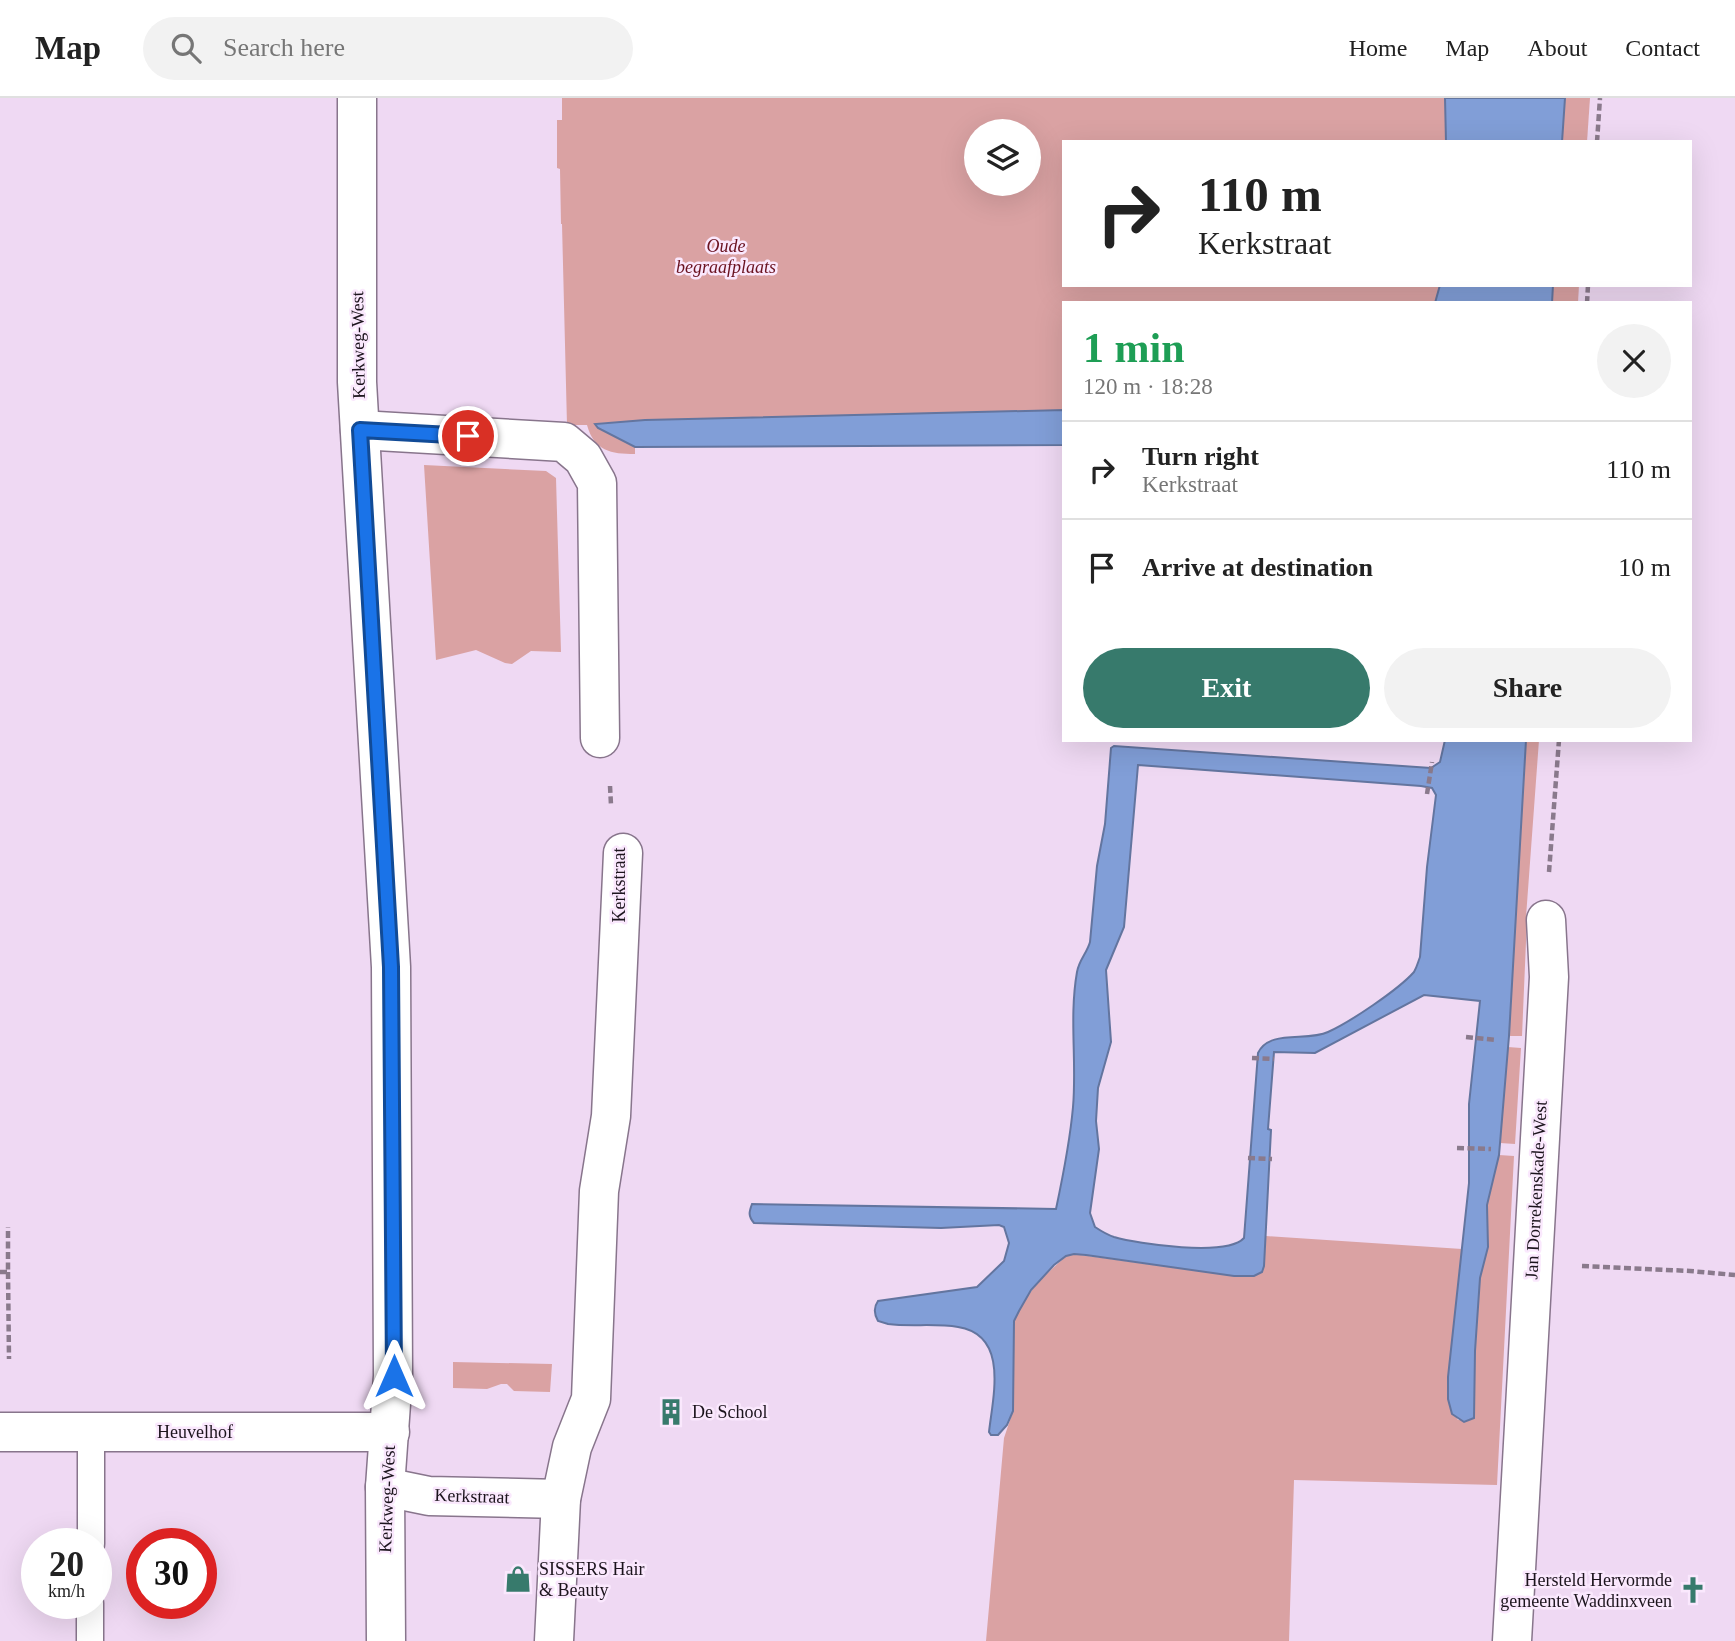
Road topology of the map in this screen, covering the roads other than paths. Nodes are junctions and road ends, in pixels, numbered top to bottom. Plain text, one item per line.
1 (357, 98) edge
2 (360, 430) junction
3 (600, 738) road end
4 (623, 853) road end
5 (1546, 920) road end
6 (0, 1432) edge
7 (390, 1432) junction
8 (91, 1433) junction
9 (385, 1487) junction
10 (561, 1499) junction
11 (90, 1528) edge
12 (90, 1619) edge
13 (90, 1641) edge
14 (386, 1641) edge
15 (554, 1641) edge
16 (1512, 1641) edge

1 - 2 street, Kerkweg-West
2 - 3 street
2 - 7 street, Kerkweg-West
4 - 10 street, Kerkstraat
5 - 16 street, Jan Dorrekenskade-West
6 - 8 street, Heuvelhof
7 - 8 street, Heuvelhof
7 - 9 street, Kerkweg-West
8 - 11 lane
9 - 10 street, Kerkstraat
9 - 14 street, Kerkweg-West
10 - 15 street, Kerkstraat
12 - 13 lane

